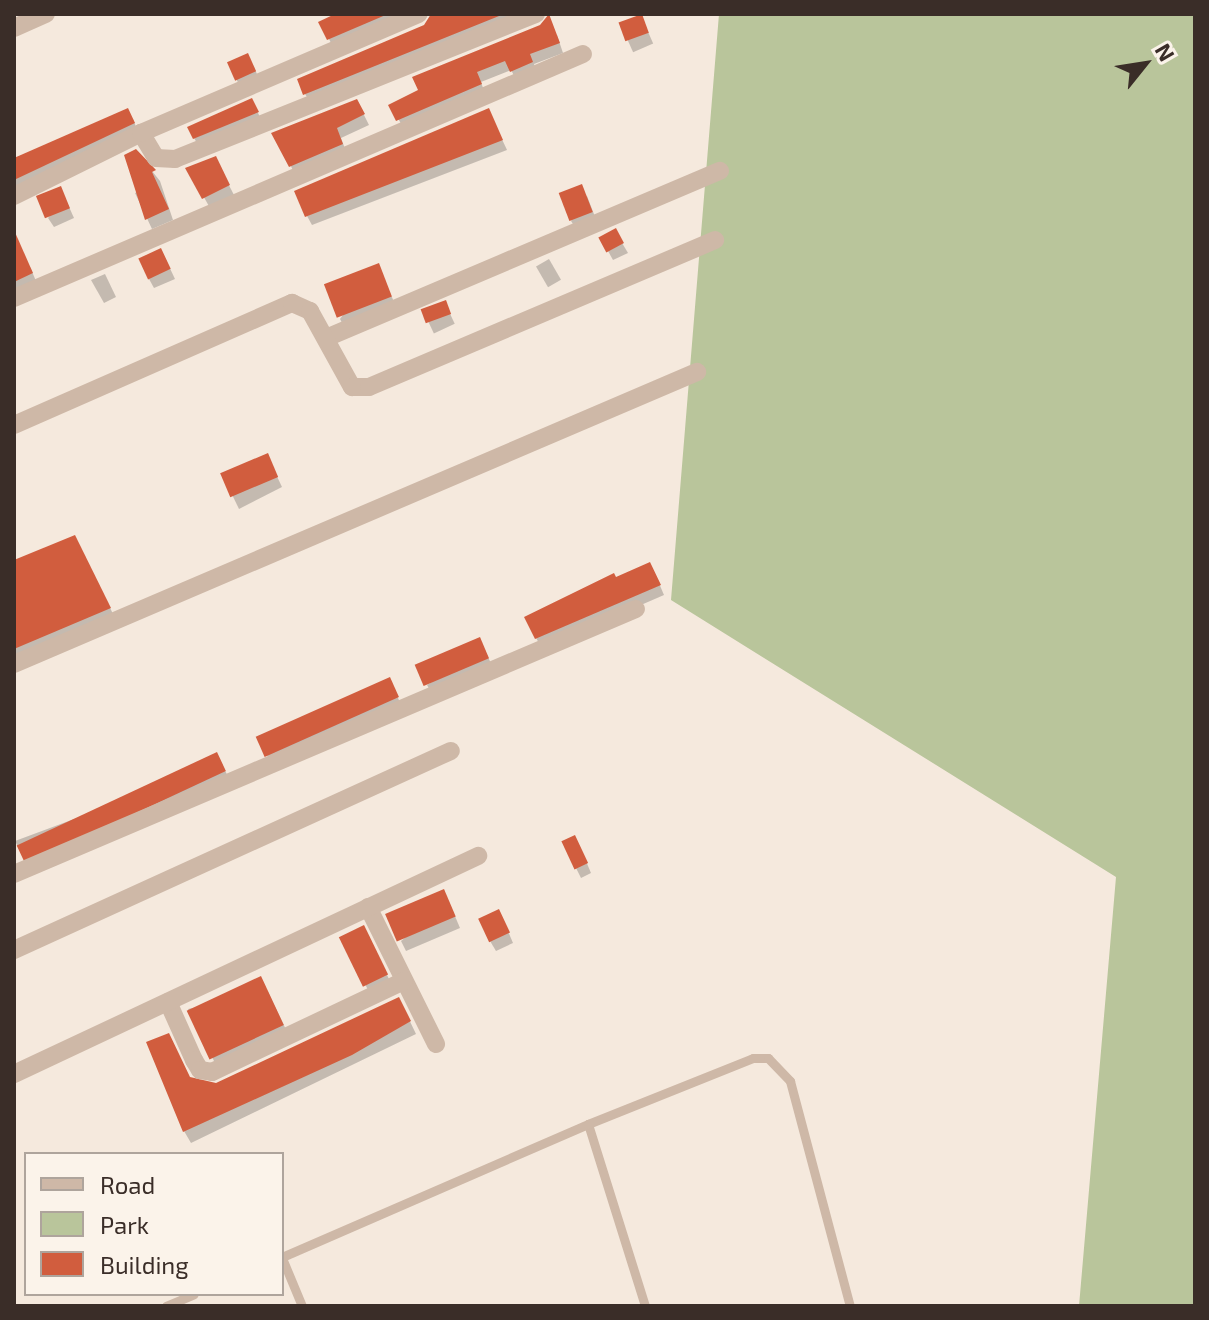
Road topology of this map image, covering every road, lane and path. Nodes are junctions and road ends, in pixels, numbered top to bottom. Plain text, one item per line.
1 (46, 14) edge
2 (419, 14) edge
3 (536, 14) edge
4 (14, 28) edge
5 (583, 54) dead end
6 (141, 133) junction
7 (720, 171) dead end
8 (14, 196) edge
9 (715, 240) dead end
10 (14, 298) edge
11 (326, 338) junction
12 (697, 372) dead end
13 (14, 425) edge
14 (636, 609) dead end
15 (14, 664) edge
16 (451, 751) dead end
17 (478, 856) dead end
18 (14, 874) edge
19 (368, 907) junction
20 (14, 950) edge
21 (404, 981) junction
22 (168, 1002) junction
23 (436, 1044) dead end
24 (14, 1074) edge
25 (588, 1124) junction
26 (284, 1256) edge
27 (284, 1262) edge
28 (189, 1296) edge
29 (166, 1306) edge
30 (302, 1306) edge
31 (645, 1306) edge
32 (850, 1306) edge

1 - 4 street
2 - 6 street
3 - 6 street
5 - 10 street
6 - 8 street
7 - 11 street
9 - 11 street
11 - 13 street
12 - 15 street
14 - 18 street
16 - 20 street
17 - 19 street
19 - 21 street
19 - 22 street
21 - 22 street
21 - 23 street
22 - 24 street
25 - 26 lane
25 - 31 lane
25 - 32 lane
27 - 30 lane
28 - 29 lane

